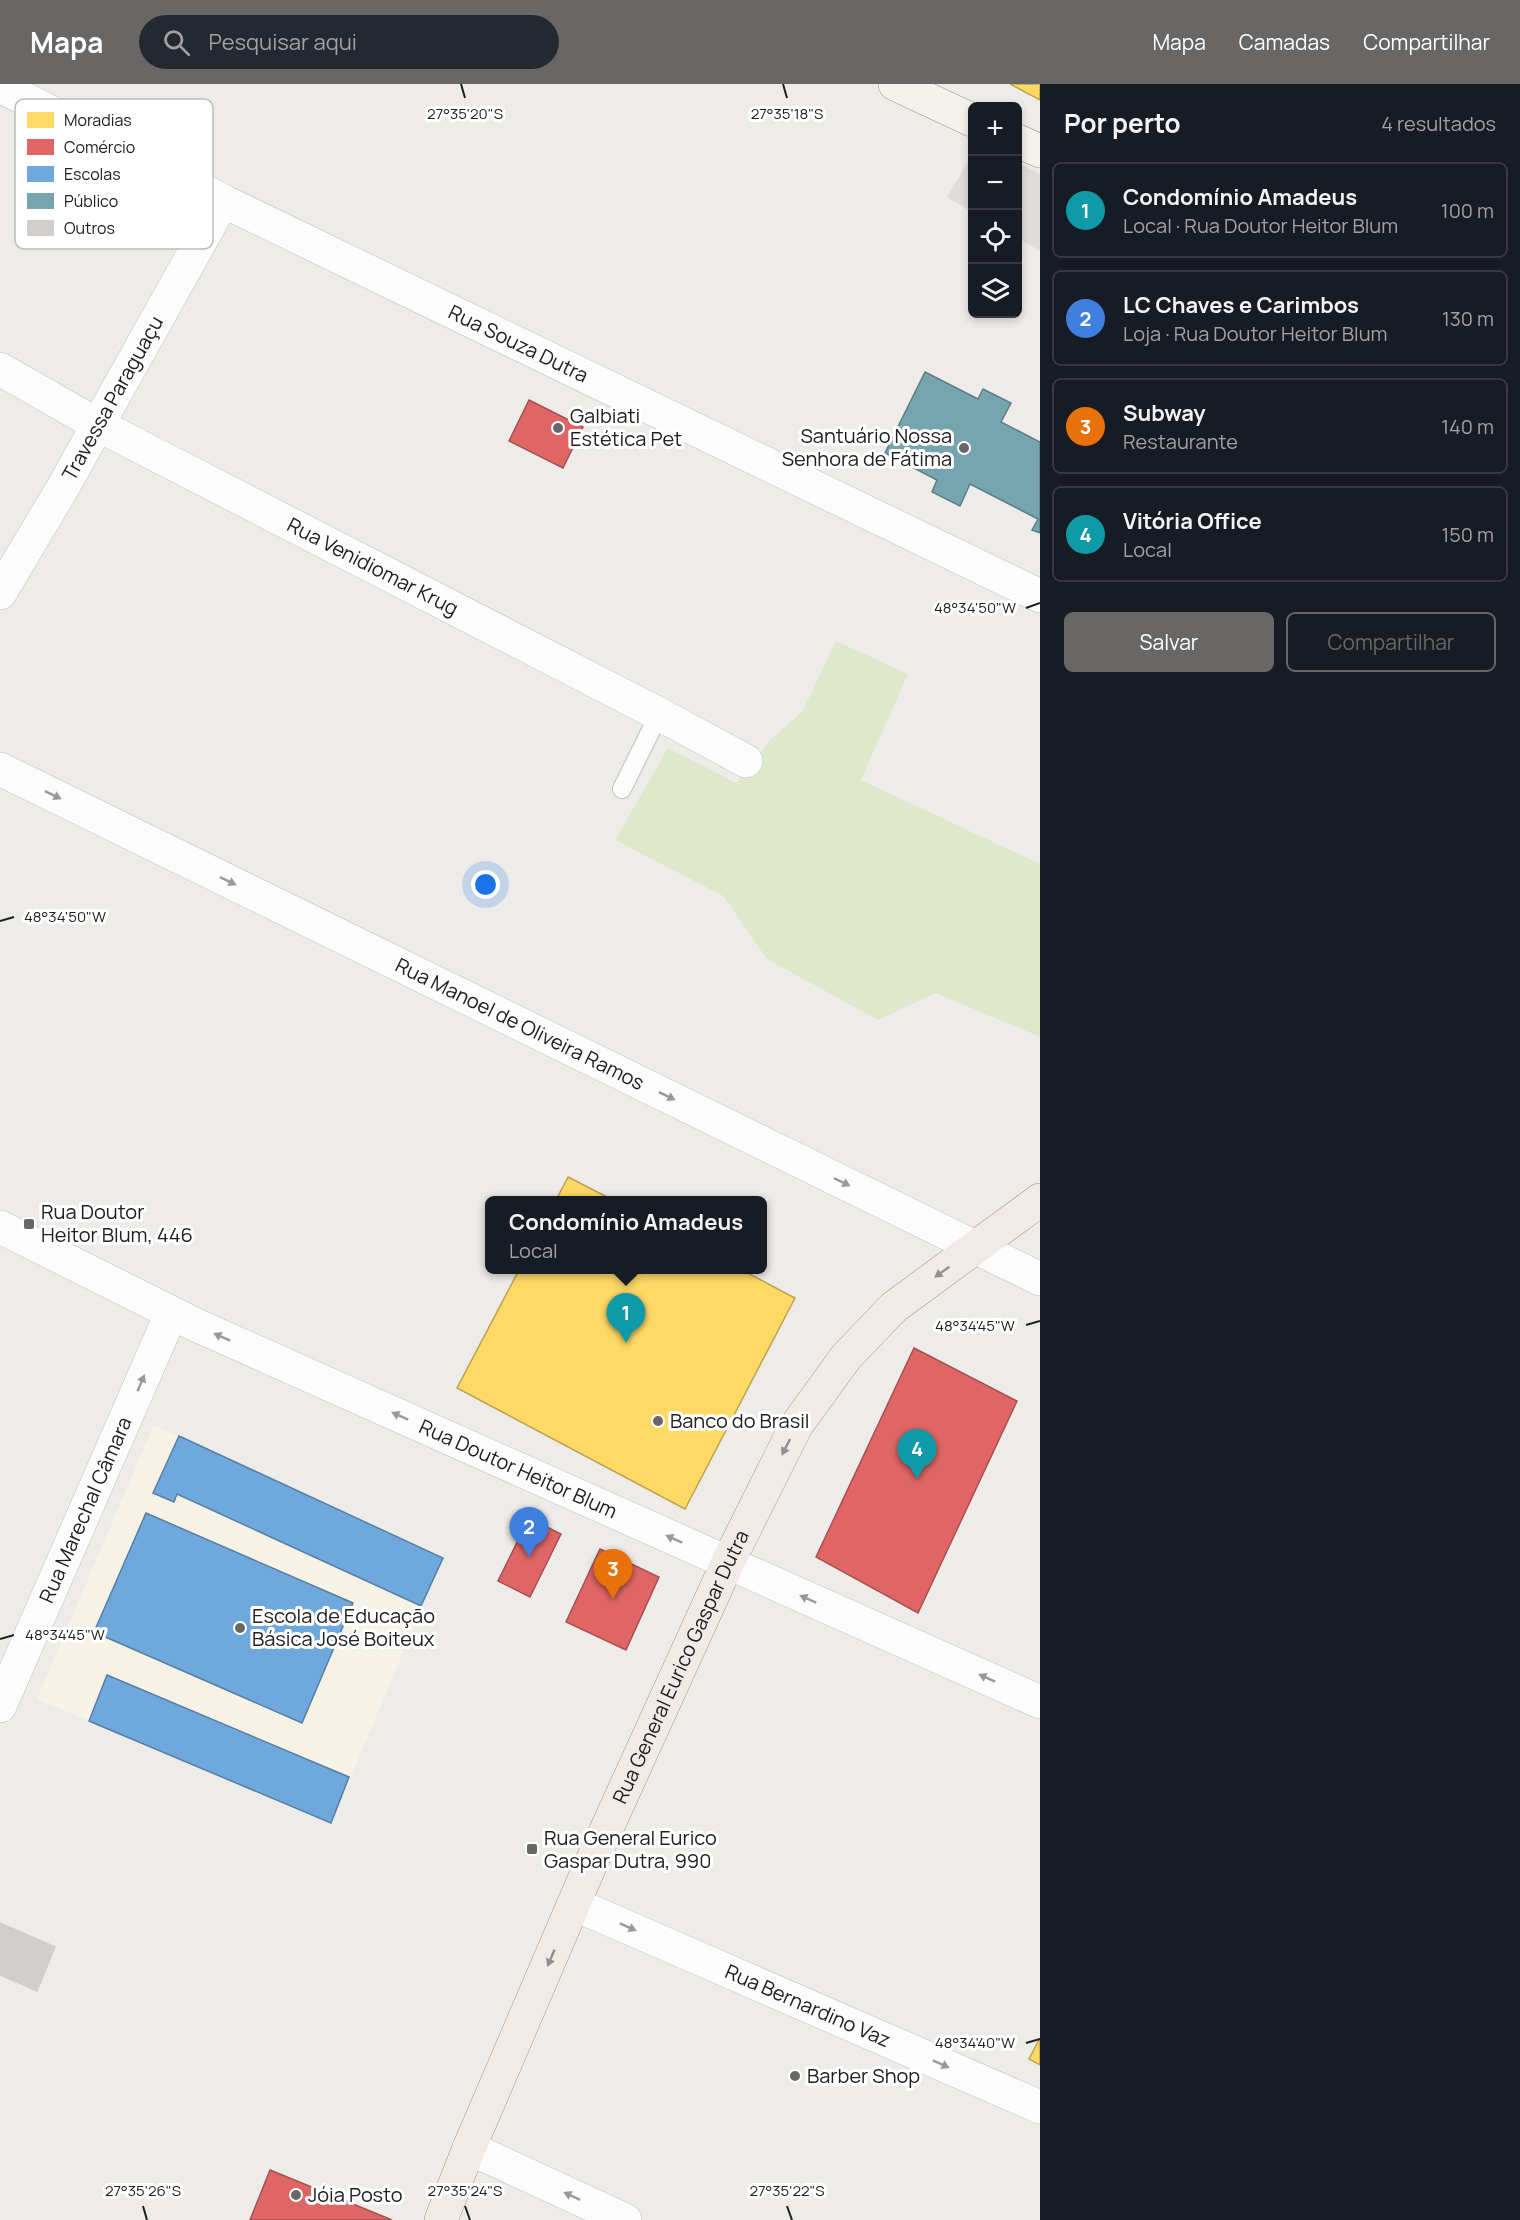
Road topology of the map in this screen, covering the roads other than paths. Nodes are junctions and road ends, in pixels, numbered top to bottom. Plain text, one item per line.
1 (895, 84) edge
2 (0, 86) edge
3 (25, 99) edge
4 (968, 118) edge
5 (1022, 143) edge
6 (1040, 151) edge
7 (213, 196) edge
8 (223, 201) junction
9 (213, 219) edge
10 (196, 249) edge
11 (0, 369) edge
12 (98, 425) junction
13 (0, 593) edge
14 (1040, 596) edge
15 (659, 714) junction
16 (747, 761) dead end
17 (0, 769) edge
18 (622, 789) dead end
19 (1040, 1200) edge
20 (0, 1227) edge
21 (976, 1247) junction
22 (1040, 1279) edge
23 (171, 1314) junction
24 (728, 1562) junction
25 (1040, 1702) edge
26 (0, 1706) edge
27 (574, 1904) junction
28 (1040, 2107) edge
29 (469, 2148) junction
30 (441, 2220) edge
31 (625, 2220) edge

1 - 4 main road
2 - 3 street, Rua Souza Dutra
5 - 6 main road
7 - 8 street, Rua Souza Dutra
8 - 9 street, Travessa Paraguaçu
8 - 14 street, Rua Souza Dutra
10 - 12 street, Travessa Paraguaçu
11 - 12 street, Rua Venidiomar Krug
12 - 13 street, Travessa Paraguaçu
12 - 15 street, Rua Venidiomar Krug
15 - 16 street, Rua Venidiomar Krug
15 - 18 lane
17 -> 21 street, Rua Manoel de Oliveira Ramos
19 - 21 main road, Rua General Eurico Gaspar Dutra
20 - 23 street, Rua Doutor Heitor Blum
21 - 22 street, Rua Manoel de Oliveira Ramos
21 -> 24 main road, Rua General Eurico Gaspar Dutra
24 -> 23 street, Rua Doutor Heitor Blum
26 -> 23 street, Rua Marechal Câmara
25 -> 24 street, Rua Doutor Heitor Blum
24 - 27 main road, Rua General Eurico Gaspar Dutra
27 -> 28 street, Rua Bernardino Vaz
27 -> 29 main road, Rua General Eurico Gaspar Dutra
29 - 30 main road, Rua General Eurico Gaspar Dutra
31 -> 29 street

